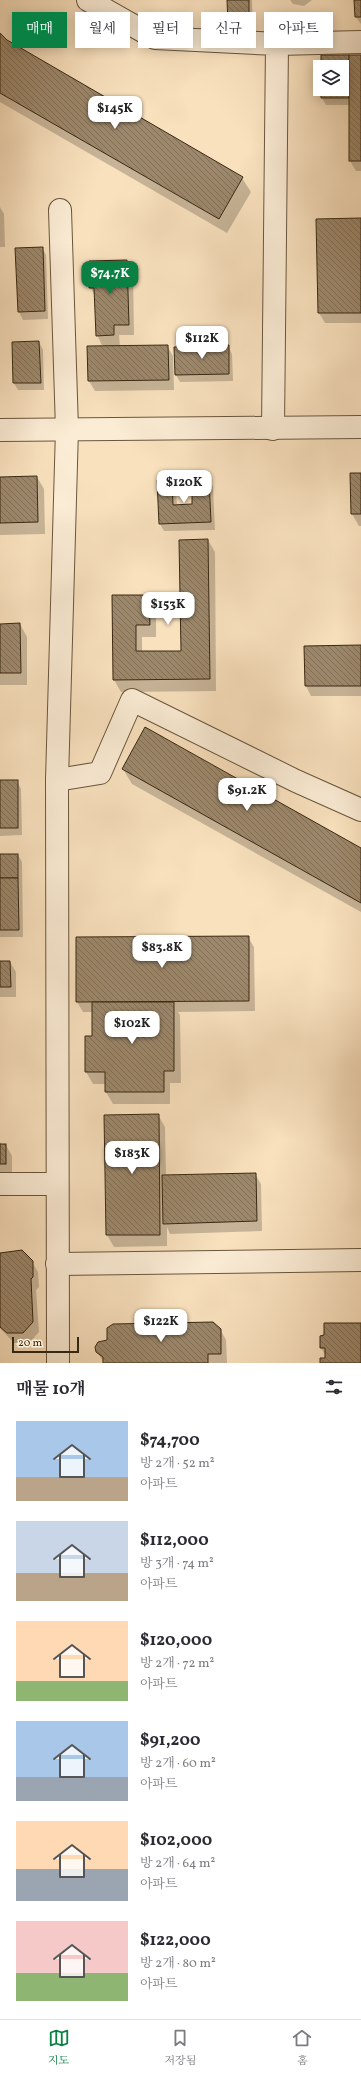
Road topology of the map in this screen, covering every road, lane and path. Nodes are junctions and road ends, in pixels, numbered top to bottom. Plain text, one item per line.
1 (88, 0) edge
2 (361, 42) edge
3 (264, 43) edge
4 (333, 43) edge
5 (277, 48) edge
6 (60, 210) dead end
7 (361, 427) edge
8 (67, 429) junction
9 (273, 429) junction
10 (0, 430) edge
11 (57, 780) junction
12 (361, 810) edge
13 (0, 1184) edge
14 (57, 1184) junction
15 (361, 1260) edge
16 (57, 1264) junction
17 (58, 1363) edge

1 - 3 street
2 - 4 street
5 - 9 street
6 - 8 street
7 - 9 street
8 - 9 street
8 - 10 street
8 - 11 street
11 - 12 street
11 - 14 street
13 - 14 street
14 - 16 street
15 - 16 street
16 - 17 street

